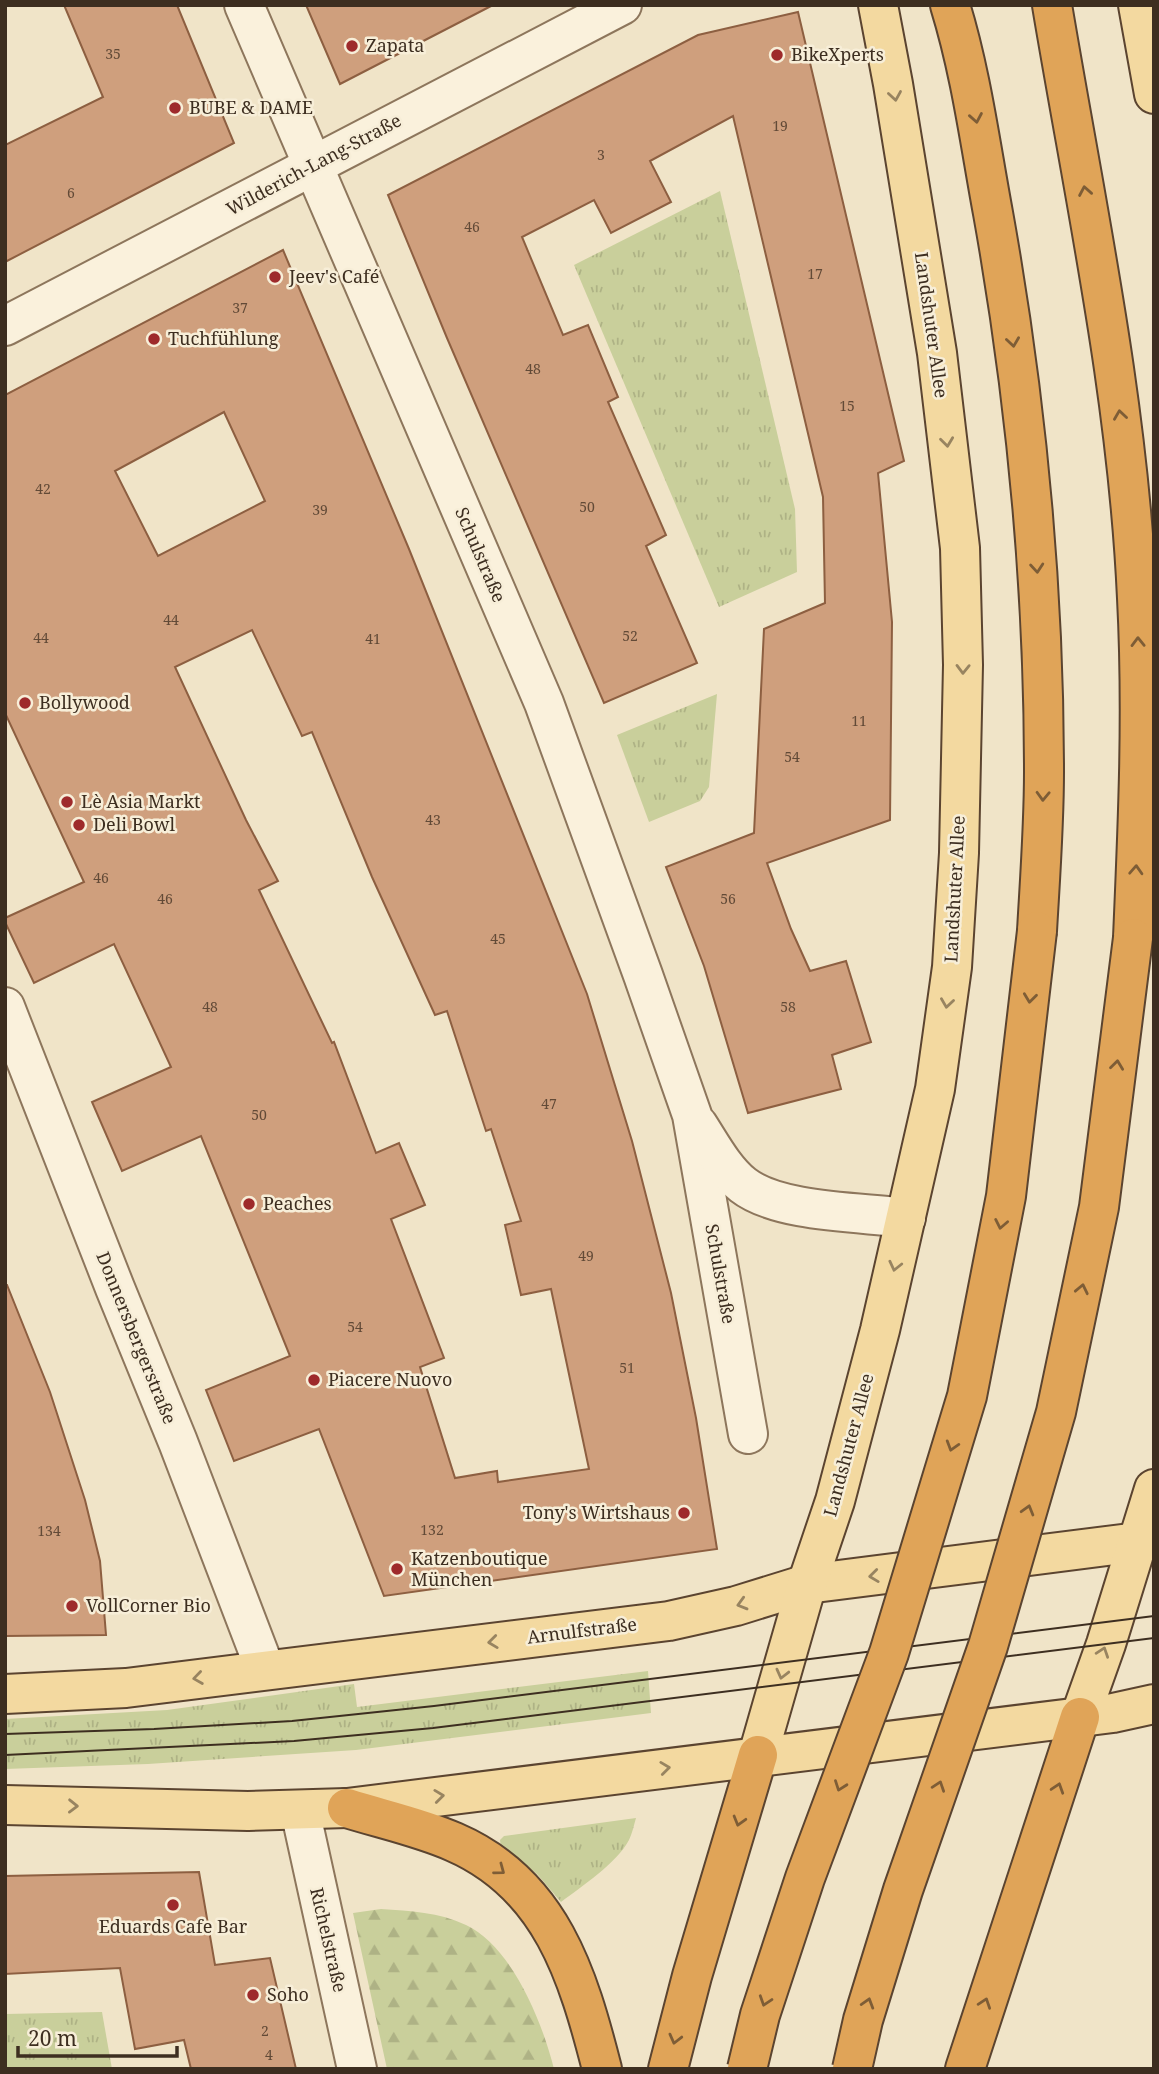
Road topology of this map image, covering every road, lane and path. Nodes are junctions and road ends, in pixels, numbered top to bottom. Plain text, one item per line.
1 (244, 5) edge
2 (622, 5) edge
3 (878, 5) edge
4 (950, 5) edge
5 (958, 5) edge
6 (1138, 5) edge
7 (1054, 17) edge
8 (964, 51) junction
9 (1154, 94) edge
10 (312, 166) junction
11 (5, 326) edge
12 (5, 1007) edge
13 (692, 1115) junction
14 (906, 1218) junction
15 (748, 1434) dead end
16 (1154, 1489) edge
17 (1145, 1542) edge
18 (807, 1584) junction
19 (265, 1670) junction
20 (5, 1693) edge
21 (1154, 1704) edge
22 (1080, 1717) junction
23 (758, 1755) junction
24 (5, 1805) edge
25 (347, 1808) junction
26 (300, 1811) junction
27 (357, 2069) edge
28 (602, 2069) edge
29 (668, 2069) edge
30 (747, 2069) edge
31 (852, 2069) edge
32 (965, 2069) edge

1 - 10 street, Schulstraße
2 - 10 street, Wilderich-Lang-Straße
3 -> 14 main road, Landshuter Allee
4 - 8 highway
5 - 8 highway
6 - 9 main road
31 -> 7 highway, bridge
8 -> 30 highway, bridge
10 - 11 street, Wilderich-Lang-Straße
10 - 13 street, Schulstraße
12 - 19 street, Donnersbergerstraße
13 - 14 street, Schulstraße
13 - 15 street, Schulstraße
14 -> 18 main road, Landshuter Allee
16 - 17 main road
17 -> 18 main road, Arnulfstraße
22 -> 17 main road
18 -> 19 main road, Arnulfstraße
18 -> 23 main road, Landshuter Allee
19 -> 20 main road, Arnulfstraße
21 - 22 main road
22 - 23 main road
32 -> 22 highway
25 -> 23 main road
23 -> 29 highway
24 -> 26 main road
25 - 26 main road
25 -> 28 highway
26 - 27 street, Richelstraße

